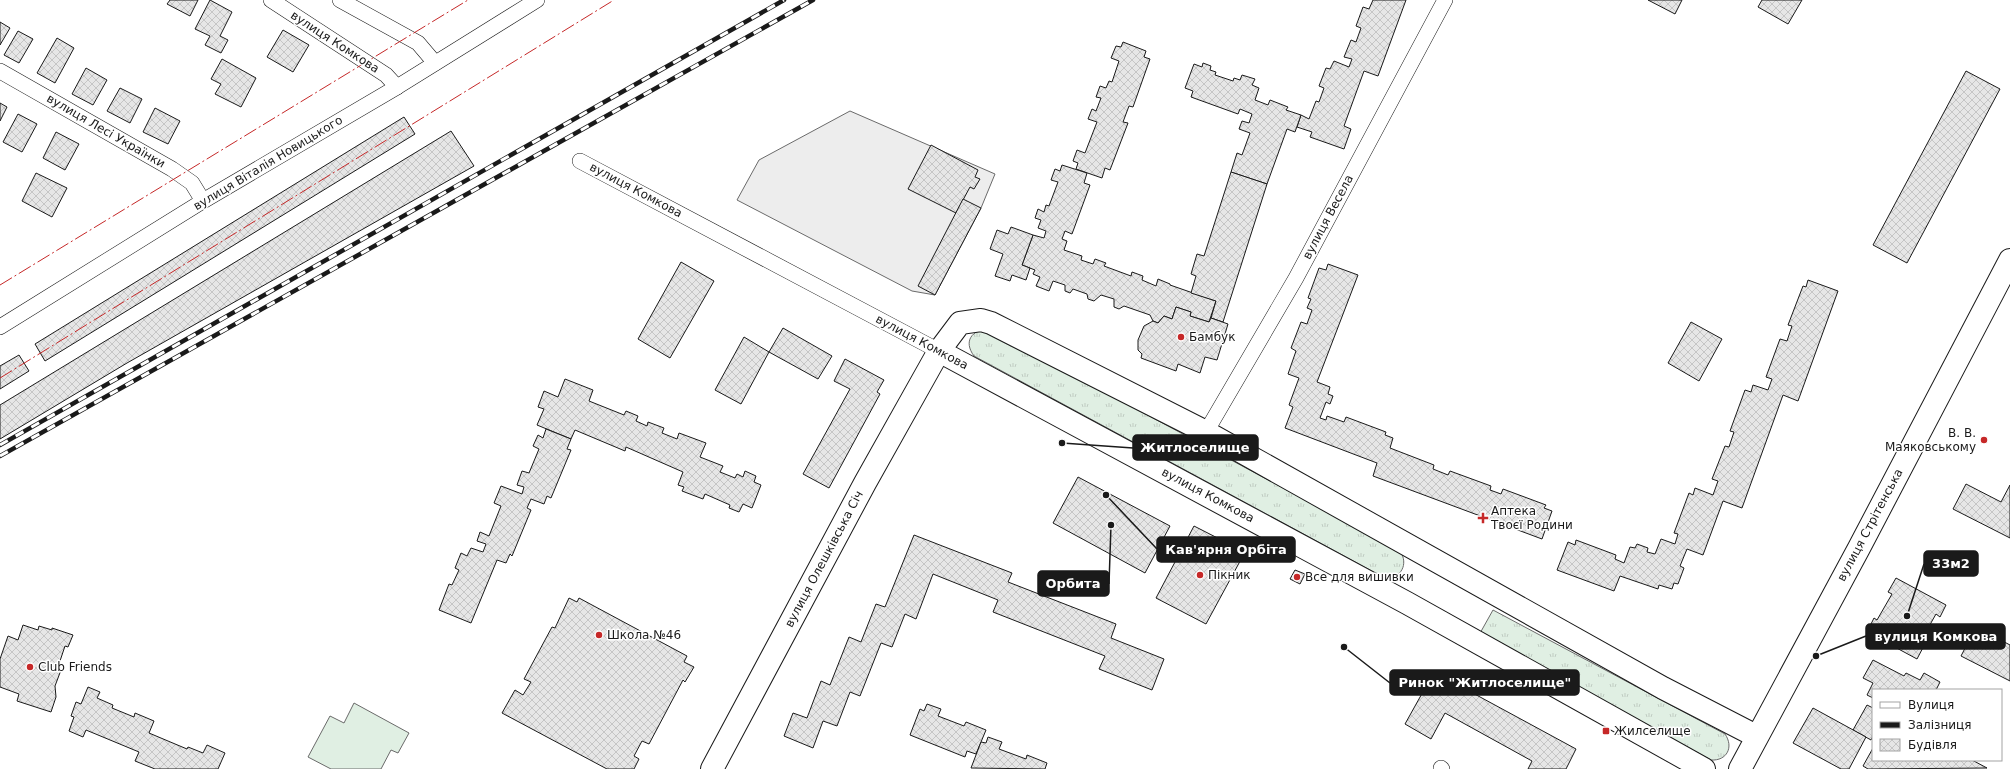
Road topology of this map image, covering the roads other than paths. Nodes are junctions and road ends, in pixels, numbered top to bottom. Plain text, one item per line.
1 (271, 0) edge
2 (340, 0) edge
3 (537, 0) edge
4 (1445, 0) edge
5 (435, 63) junction
6 (0, 71) edge
7 (397, 87) junction
8 (580, 161) dead end
9 (203, 201) junction
10 (2010, 260) edge
11 (0, 327) edge
12 (939, 351) junction
13 (1206, 432) junction
14 (1756, 736) junction
15 (712, 769) edge
16 (1704, 769) edge
17 (1741, 769) edge

1 - 7 street, вулиця Комкова
2 - 5 street
3 - 5 street, вулиця Віталія Новицького
4 - 13 street, вулиця Весела
5 - 7 street, вулиця Віталія Новицького
6 - 9 street, вулиця Лесі Українки
7 - 9 street, вулиця Віталія Новицького
8 - 12 street, вулиця Комкова
9 - 11 street, вулиця Віталія Новицького
10 - 14 street, вулиця Стрітенська
12 - 13 street, вулиця Олешківська Січ
12 - 15 street, вулиця Олешківська Січ
12 - 16 street, вулиця Комкова
13 - 14 street
14 - 17 street, вулиця Стрітенська

